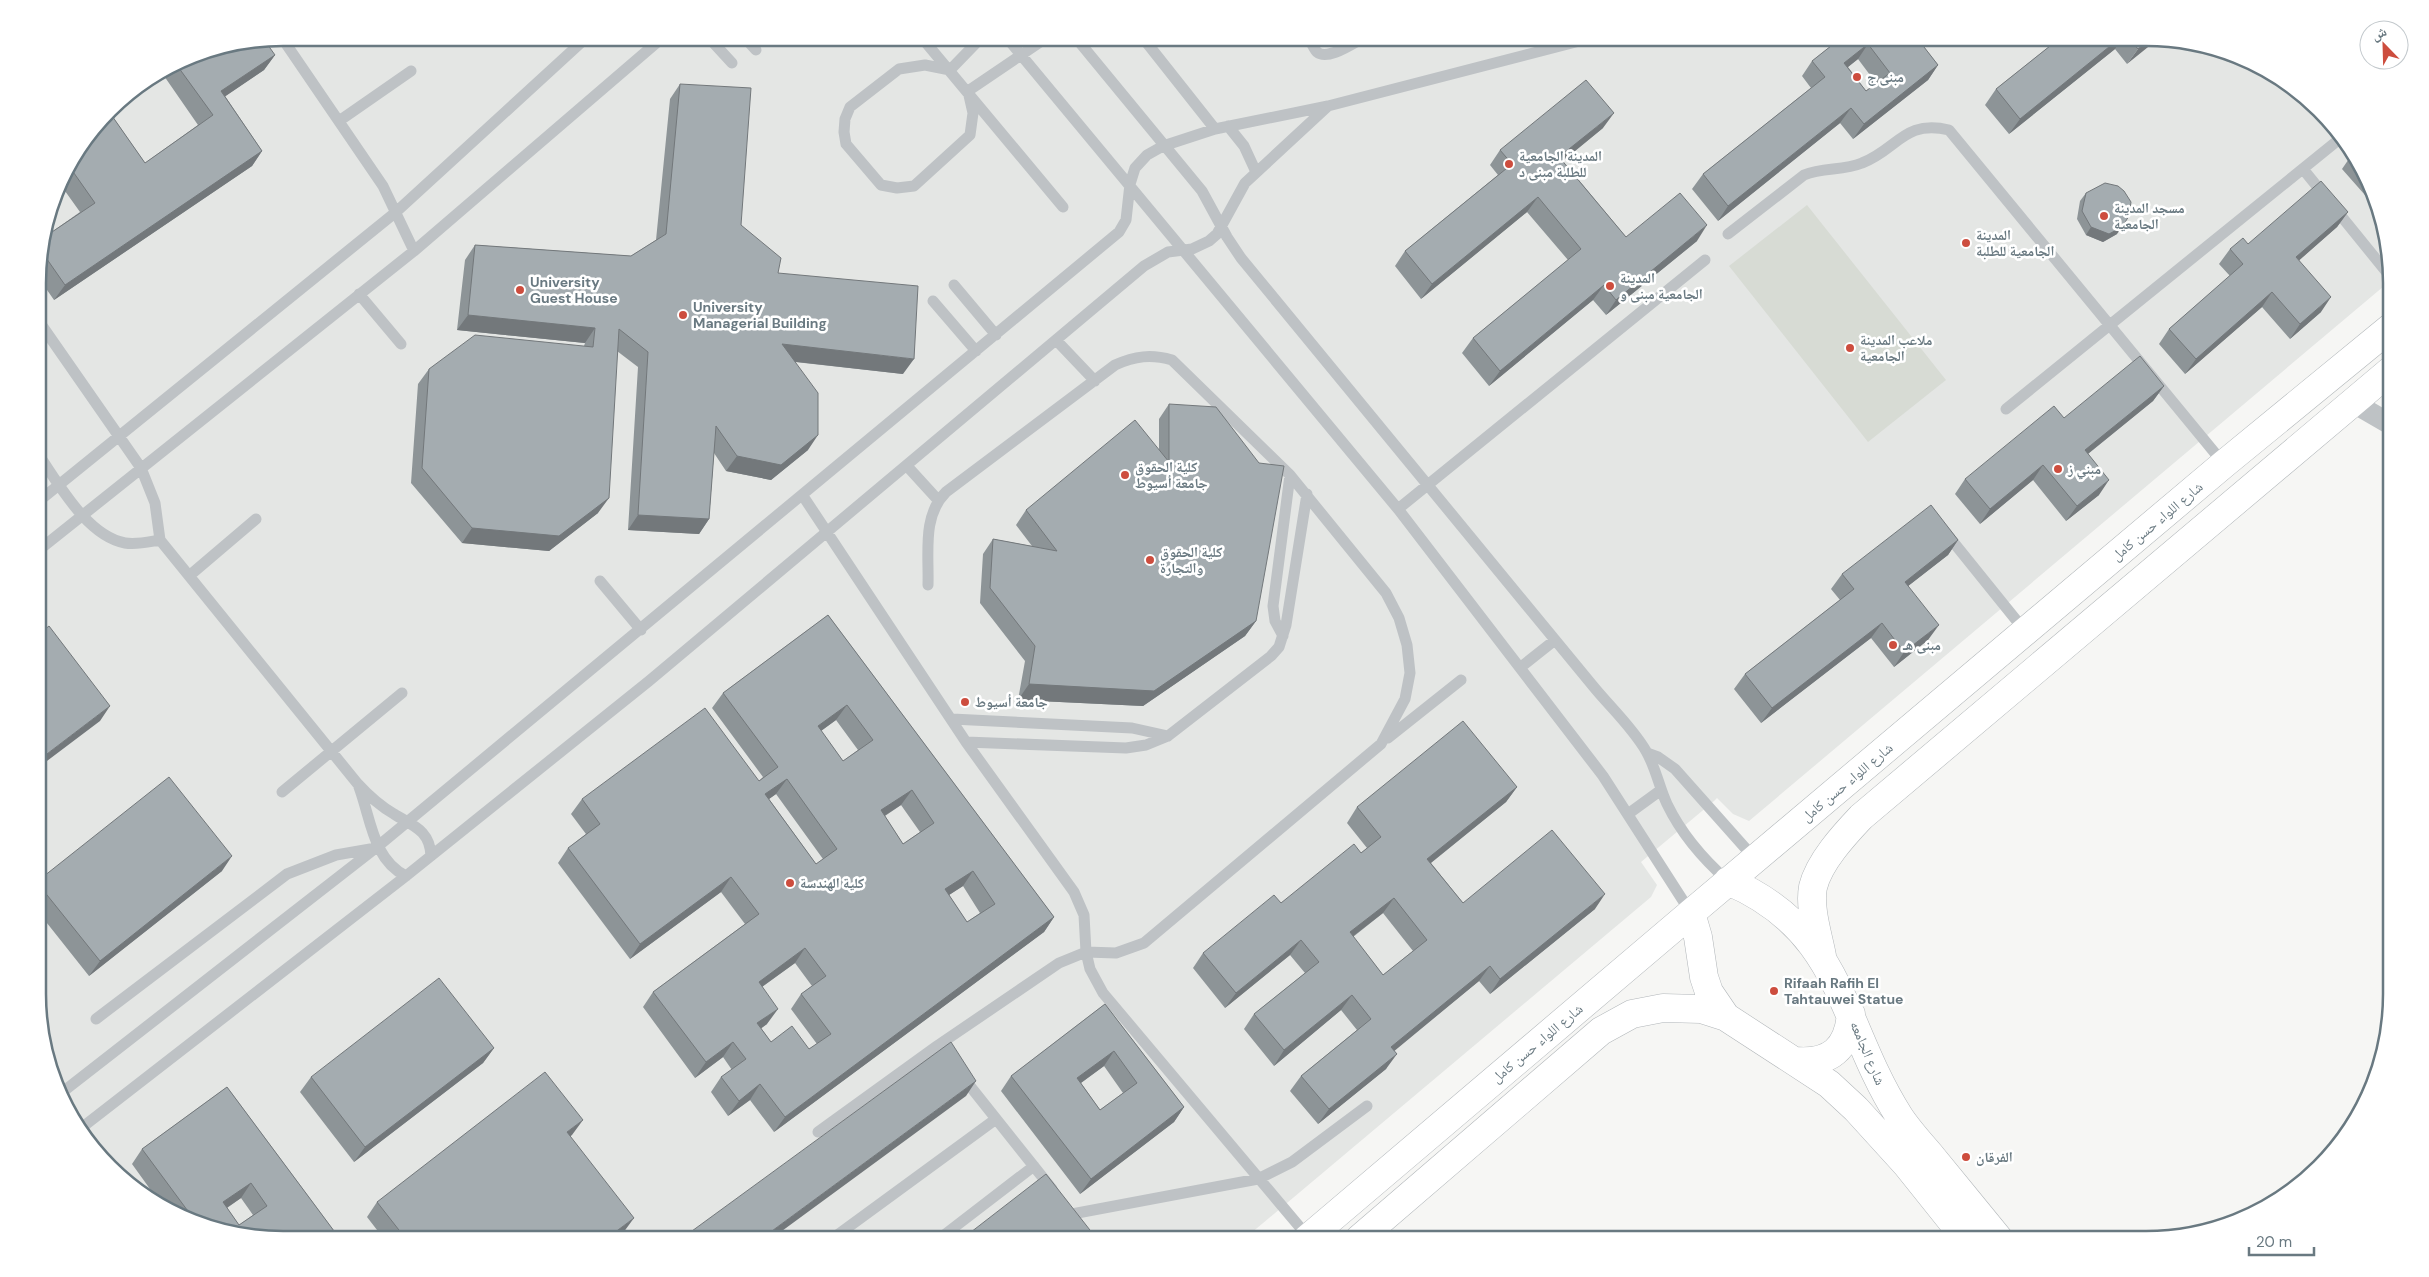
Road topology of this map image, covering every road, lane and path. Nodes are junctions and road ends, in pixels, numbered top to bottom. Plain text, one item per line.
1 (287, 46) edge
2 (577, 46) edge
3 (653, 46) edge
4 (716, 46) edge
5 (752, 46) edge
6 (929, 46) edge
7 (973, 46) edge
8 (1014, 46) edge
9 (1035, 46) edge
10 (1082, 46) edge
11 (1149, 46) edge
12 (1313, 46) edge
13 (1346, 46) edge
14 (1560, 46) edge
15 (756, 50) dead end
16 (1022, 55) junction
17 (732, 63) dead end
18 (950, 70) junction
19 (411, 71) dead end
20 (968, 91) junction
21 (1328, 106) junction
22 (339, 122) junction
23 (1228, 126) junction
24 (1215, 129) junction
25 (2336, 142) edge
26 (1163, 146) junction
27 (2303, 168) junction
28 (1256, 172) junction
29 (1130, 184) junction
30 (1063, 208) dead end
31 (396, 212) junction
32 (1221, 226) junction
33 (1728, 234) dead end
34 (1183, 249) junction
35 (414, 251) junction
36 (1705, 260) dead end
37 (2382, 265) edge
38 (954, 285) dead end
39 (359, 294) junction
40 (933, 301) dead end
41 (2110, 326) junction
42 (46, 332) edge
43 (2383, 334) edge
44 (996, 335) junction
45 (1056, 340) junction
46 (402, 344) dead end
47 (976, 351) junction
48 (2383, 376) edge
49 (1095, 381) junction
50 (2352, 402) junction
51 (2006, 409) dead end
52 (2383, 420) edge
53 (118, 436) junction
54 (2248, 444) junction
55 (2224, 464) junction
56 (46, 465) edge
57 (907, 466) junction
58 (141, 468) junction
59 (2272, 469) junction
60 (1290, 475) junction
61 (59, 484) junction
62 (1428, 485) junction
63 (1307, 494) junction
64 (46, 495) edge
65 (803, 496) junction
66 (938, 500) junction
67 (1398, 509) junction
68 (83, 515) junction
69 (256, 519) dead end
70 (1942, 527) edge
71 (827, 534) junction
72 (160, 540) junction
73 (46, 544) edge
74 (189, 576) junction
75 (600, 581) dead end
76 (928, 585) dead end
77 (640, 630) junction
78 (2025, 632) junction
79 (1283, 636) junction
80 (1555, 640) junction
81 (1521, 667) junction
82 (1461, 680) dead end
83 (402, 693) dead end
84 (952, 719) junction
85 (1168, 736) junction
86 (966, 742) junction
87 (1381, 744) junction
88 (331, 751) junction
89 (1647, 753) junction
90 (357, 783) junction
91 (1661, 790) junction
92 (282, 792) dead end
93 (1628, 814) junction
94 (408, 822) junction
95 (377, 847) junction
96 (431, 856) junction
97 (1755, 859) junction
98 (406, 876) junction
99 (1728, 881) junction
100 (1691, 912) junction
101 (1086, 952) junction
102 (1822, 956) junction
103 (1851, 1014) junction
104 (1726, 1017) junction
105 (96, 1019) dead end
106 (1795, 1061) junction
107 (954, 1066) edge
108 (66, 1089) edge
109 (1883, 1089) junction
110 (1367, 1106) dead end
111 (1856, 1109) junction
112 (996, 1119) junction
113 (86, 1125) edge
114 (818, 1132) dead end
115 (1034, 1166) junction
116 (1258, 1179) junction
117 (1067, 1207) junction
118 (1082, 1227) edge
119 (843, 1231) edge
120 (949, 1231) edge
121 (1301, 1231) edge
122 (1317, 1231) edge
123 (1368, 1231) edge
124 (1960, 1231) edge
125 (1992, 1231) edge

1 - 22 lane
2 - 31 lane
3 - 35 lane
4 - 17 lane
5 - 15 lane
6 - 18 lane
7 - 18 lane
8 - 16 lane
9 - 16 lane
10 - 26 lane
11 - 24 lane
12 - 13 lane
14 - 21 lane
16 - 20 lane
16 - 29 lane
18 - 20 lane
18 - 20 lane
19 - 22 lane
20 - 30 lane
21 - 23 lane
21 - 28 lane
22 - 31 lane
23 - 24 lane
23 - 28 lane
24 - 26 lane
25 - 27 lane
26 - 29 lane
26 - 32 lane
27 - 37 lane
27 - 41 lane
28 - 32 lane
29 - 34 lane
29 - 44 lane
31 - 35 lane
31 - 53 lane
32 - 34 lane
32 - 62 lane
33 - 41 lane
34 - 45 lane
34 - 67 lane
35 - 39 lane
36 - 62 lane
38 - 44 lane
39 - 46 lane
39 - 58 lane
40 - 47 lane
41 - 51 lane
41 - 55 lane
42 - 53 lane
43 - 54 main road, شارع اللواء حسن كامل
44 - 47 lane
45 - 49 lane
45 - 57 lane
47 - 65 lane
48 - 50 main road
49 - 60 lane
49 - 66 lane
50 - 52 street
50 - 59 main road
53 - 58 lane
53 - 61 lane
54 - 55 main road, شارع اللواء حسن كامل
54 - 59 main road
55 - 78 main road, شارع اللواء حسن كامل
56 - 61 lane
57 - 66 lane
57 - 71 lane
58 - 68 lane
58 - 72 lane
59 - 102 main road
60 - 63 lane
60 - 79 lane
61 - 64 lane
61 - 68 lane
62 - 67 lane
62 - 80 lane
63 - 79 lane
63 - 87 lane
65 - 71 lane
65 - 77 lane
66 - 76 lane
67 - 81 lane
68 - 72 lane
68 - 73 lane
69 - 74 lane
70 - 78 lane
71 - 84 lane
71 - 96 lane
72 - 74 lane
74 - 88 lane
75 - 77 lane
77 - 94 lane
78 - 97 main road, شارع اللواء حسن كامل
79 - 85 lane
80 - 81 lane
80 - 89 lane
81 - 93 lane
82 - 87 lane
83 - 88 lane
84 - 85 lane
84 - 86 lane
85 - 86 lane
86 - 101 lane
87 - 101 lane
88 - 90 lane
88 - 92 lane
89 - 91 lane
89 - 97 lane
90 - 94 lane
90 - 95 lane
91 - 93 lane
91 - 99 lane
93 - 100 lane
94 - 95 lane
94 - 96 lane
95 - 98 lane
95 - 105 lane
95 - 108 lane
96 - 98 lane
97 - 99 main road, شارع اللواء حسن كامل
98 - 113 lane
99 - 100 main road, شارع اللواء حسن كامل
99 - 102 main road, شارع الجامعه
100 - 104 main road
100 - 122 main road, شارع اللواء حسن كامل
101 - 114 lane
101 - 116 lane
102 - 103 main road, شارع الجامعه
103 - 106 main road
103 - 109 main road, شارع الجامعه
104 - 106 main road
104 - 123 main road
106 - 111 main road
107 - 112 lane
109 - 111 main road
109 - 125 main road, شارع الجامعه
110 - 116 lane
111 - 124 main road
112 - 115 lane
112 - 119 lane
115 - 117 lane
115 - 120 lane
116 - 117 lane
116 - 121 lane
117 - 118 lane

